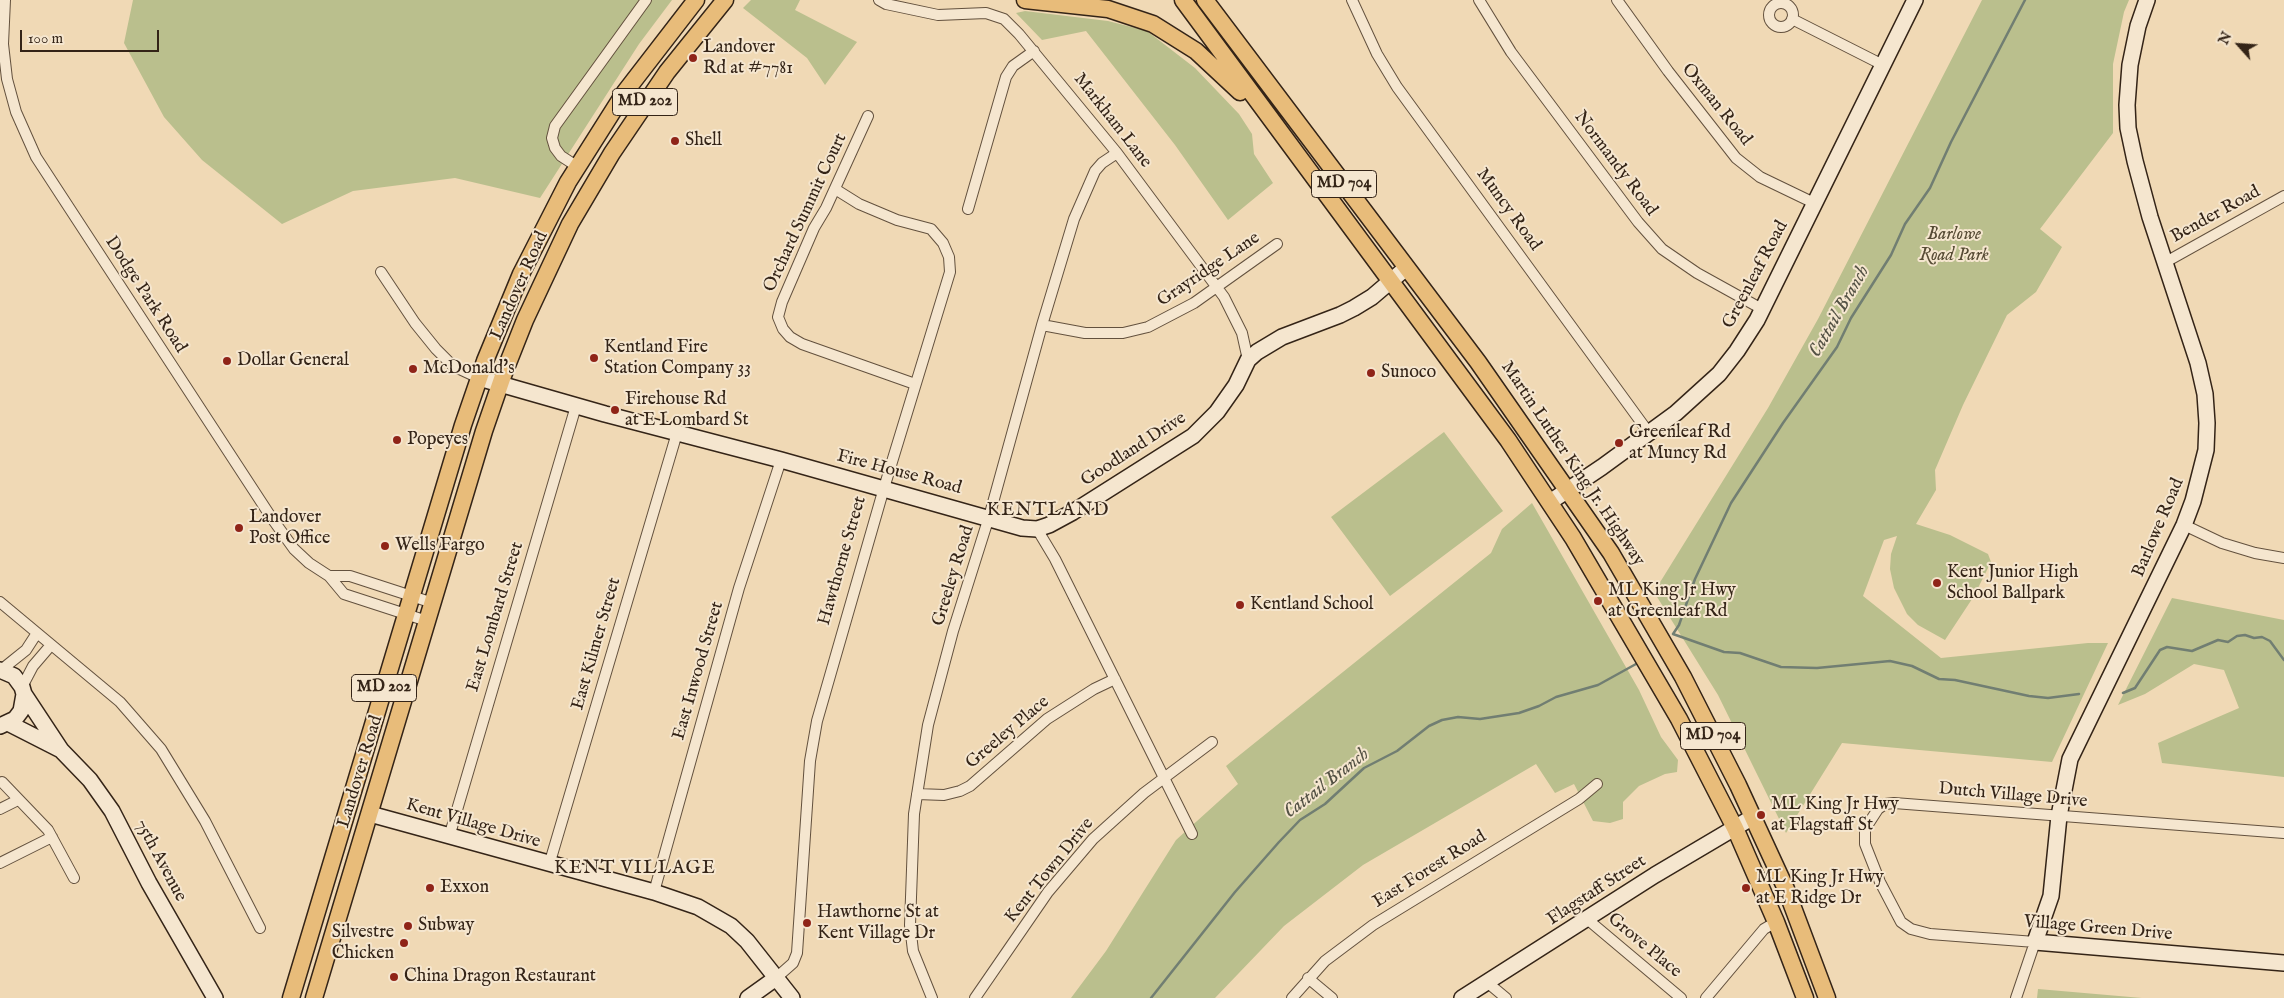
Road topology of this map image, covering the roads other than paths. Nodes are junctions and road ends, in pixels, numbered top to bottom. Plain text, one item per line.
1 (5, 0) edge
2 (646, 0) edge
3 (696, 0) edge
4 (725, 0) edge
5 (879, 0) edge
6 (1025, 0) edge
7 (1183, 0) edge
8 (1205, 0) edge
9 (1219, 0) edge
10 (1352, 0) edge
11 (1479, 0) edge
12 (1915, 0) edge
13 (2147, 0) edge
14 (1621, 2) edge
15 (1792, 19) dead end
16 (1034, 51) junction
17 (1883, 65) junction
18 (1281, 100) junction
19 (868, 116) dead end
20 (1288, 142) junction
21 (1117, 153) junction
22 (578, 167) junction
23 (596, 178) junction
24 (834, 189) junction
25 (2284, 196) edge
26 (1814, 203) junction
27 (968, 209) dead end
28 (1277, 244) dead end
29 (2164, 263) junction
30 (1406, 268) junction
31 (381, 272) dead end
32 (1390, 281) junction
33 (1217, 288) junction
34 (1762, 309) junction
35 (1042, 325) junction
36 (1248, 360) junction
37 (479, 378) junction
38 (500, 384) junction
39 (914, 384) junction
40 (576, 406) junction
41 (677, 433) junction
42 (1649, 433) junction
43 (781, 460) junction
44 (884, 488) junction
45 (1567, 491) junction
46 (1550, 502) junction
47 (989, 518) junction
48 (2184, 525) junction
49 (1037, 529) junction
50 (2284, 558) edge
51 (329, 576) junction
52 (412, 596) junction
53 (0, 602) edge
54 (433, 603) junction
55 (406, 614) junction
56 (427, 621) junction
57 (37, 633) junction
58 (50, 645) junction
59 (0, 670) edge
60 (1115, 679) junction
61 (23, 691) junction
62 (4, 725) edge
63 (1212, 742) dead end
64 (60, 750) junction
65 (1164, 779) junction
66 (2, 782) dead end
67 (1597, 784) dead end
68 (917, 794) junction
69 (18, 800) junction
70 (0, 809) edge
71 (370, 814) junction
72 (2059, 816) junction
73 (1753, 817) junction
74 (1735, 828) junction
75 (1192, 834) dead end
76 (2284, 834) edge
77 (52, 837) junction
78 (449, 837) junction
79 (0, 863) edge
80 (549, 865) junction
81 (74, 878) dead end
82 (654, 892) junction
83 (1587, 919) junction
84 (1776, 922) junction
85 (260, 928) dead end
86 (1911, 929) joint
87 (2035, 942) junction
88 (2284, 963) edge
89 (776, 978) junction
90 (1308, 978) junction
91 (1488, 983) junction
92 (216, 998) edge
93 (291, 998) edge
94 (314, 998) edge
95 (748, 998) edge
96 (792, 998) edge
97 (932, 998) edge
98 (975, 998) edge
99 (1292, 998) edge
100 (1332, 998) edge
101 (1462, 998) edge
102 (1506, 998) edge
103 (1681, 998) edge
104 (1706, 998) edge
105 (1805, 998) edge
106 (1827, 998) edge
107 (2016, 998) edge

1 - 51 street, Dodge Park Road
2 - 22 street
3 - 22 main road, Landover Road / MD 202
4 - 23 main road, Landover Road / MD 202
5 - 16 street, Markham Lane
6 - 20 main road
7 - 20 main road, MD 704
8 - 18 main road, Martin Luther King Jr. Highway / MD 704
9 - 18 main road
10 - 42 street, Muncy Road
11 - 34 street, Normandy Road
12 - 17 street, Greenleaf Road
13 - 29 street, Barlowe Road
14 - 26 street, Oxman Road
15 - 17 street
16 - 21 street, Markham Lane
16 - 27 street
17 - 26 street, Greenleaf Road
18 - 30 main road, Martin Luther King Jr. Highway / MD 704
19 - 24 street, Orchard Summit Court
20 - 32 main road, MD 704
21 - 33 street, Markham Lane
21 - 35 street, Greeley Road
22 - 23 main road
22 - 37 main road, Landover Road / MD 202
23 - 38 main road, Landover Road / MD 202
24 - 39 street, Hawthorne Street
24 - 39 street, Orchard Summit Court
25 - 29 street, Bender Road
26 - 34 street, Greenleaf Road
28 - 33 street, Grayridge Lane
29 - 48 street, Barlowe Road
30 - 32 street
30 - 45 main road, Martin Luther King Jr. Highway / MD 704
31 - 37 street
32 - 36 street
32 - 46 main road, MD 704
33 - 35 street, Grayridge Lane
33 - 36 street, Markham Lane
34 - 42 street, Greenleaf Road
35 - 47 street, Greeley Road
36 - 49 street, Goodland Drive
37 - 38 street, Fire House Road
37 - 52 main road, Landover Road / MD 202
38 - 40 street, Fire House Road
38 - 54 main road, Landover Road / MD 202
39 - 44 street, Hawthorne Street
40 - 41 street, Fire House Road
40 - 78 street, East Lombard Street
41 - 43 street, Fire House Road
41 - 80 street, East Kilmer Street
42 - 45 street, Greenleaf Road
43 - 44 street, Fire House Road
43 - 82 street, East Inwood Street
44 - 47 street, Fire House Road
44 - 89 street, Hawthorne Street
45 - 46 street, Greenleaf Road
45 - 73 main road, Martin Luther King Jr. Highway / MD 704
46 - 74 main road, MD 704
47 - 49 street, Fire House Road
47 - 68 street, Greeley Road
48 - 50 street
48 - 72 street, Barlowe Road
49 - 60 street
51 - 52 street
51 - 55 street, Dodge Park Road
52 - 54 street
52 - 55 main road, Landover Road / MD 202
53 - 57 street
54 - 56 main road, Landover Road / MD 202
55 - 56 street, Dodge Park Road
55 - 93 main road, Landover Road / MD 202
56 - 71 main road, Landover Road / MD 202
57 - 58 street
57 - 59 street
58 - 61 street
58 - 85 street
59 - 61 street, 75th Avenue
60 - 65 street
60 - 68 street, Greeley Place
61 - 62 street
61 - 64 street, 75th Avenue
62 - 64 street, 75th Avenue
63 - 65 street, Kent Town Drive
64 - 92 street, 75th Avenue
65 - 75 street
65 - 98 street, Kent Town Drive
66 - 69 street
67 - 90 street, East Forest Road
68 - 97 street, Greeley Road
69 - 70 street
69 - 77 street
71 - 78 street, Kent Village Drive
71 - 94 main road, Landover Road / MD 202
72 - 76 street, Dutch Village Drive
72 - 86 street, Dutch Village Drive
72 - 87 street, Barlowe Road
73 - 74 street, Flagstaff Street
73 - 106 main road, Martin Luther King Jr. Highway / MD 704
74 - 83 street, Flagstaff Street
74 - 84 main road, MD 704
77 - 79 street
77 - 81 street
78 - 80 street, Kent Village Drive
80 - 82 street, Kent Village Drive
82 - 89 street, Kent Village Drive
83 - 91 street, Flagstaff Street
83 - 103 street, Grove Place
84 - 104 street
84 - 105 main road, MD 704
86 - 87 street, Village Green Drive
87 - 88 street, Village Green Drive
87 - 107 street, Barlowe Road
89 - 95 street, Hawthorne Street
89 - 96 street, Kent Village Drive
90 - 99 street, East Forest Road
90 - 100 street
91 - 101 street, Flagstaff Street
91 - 102 street

